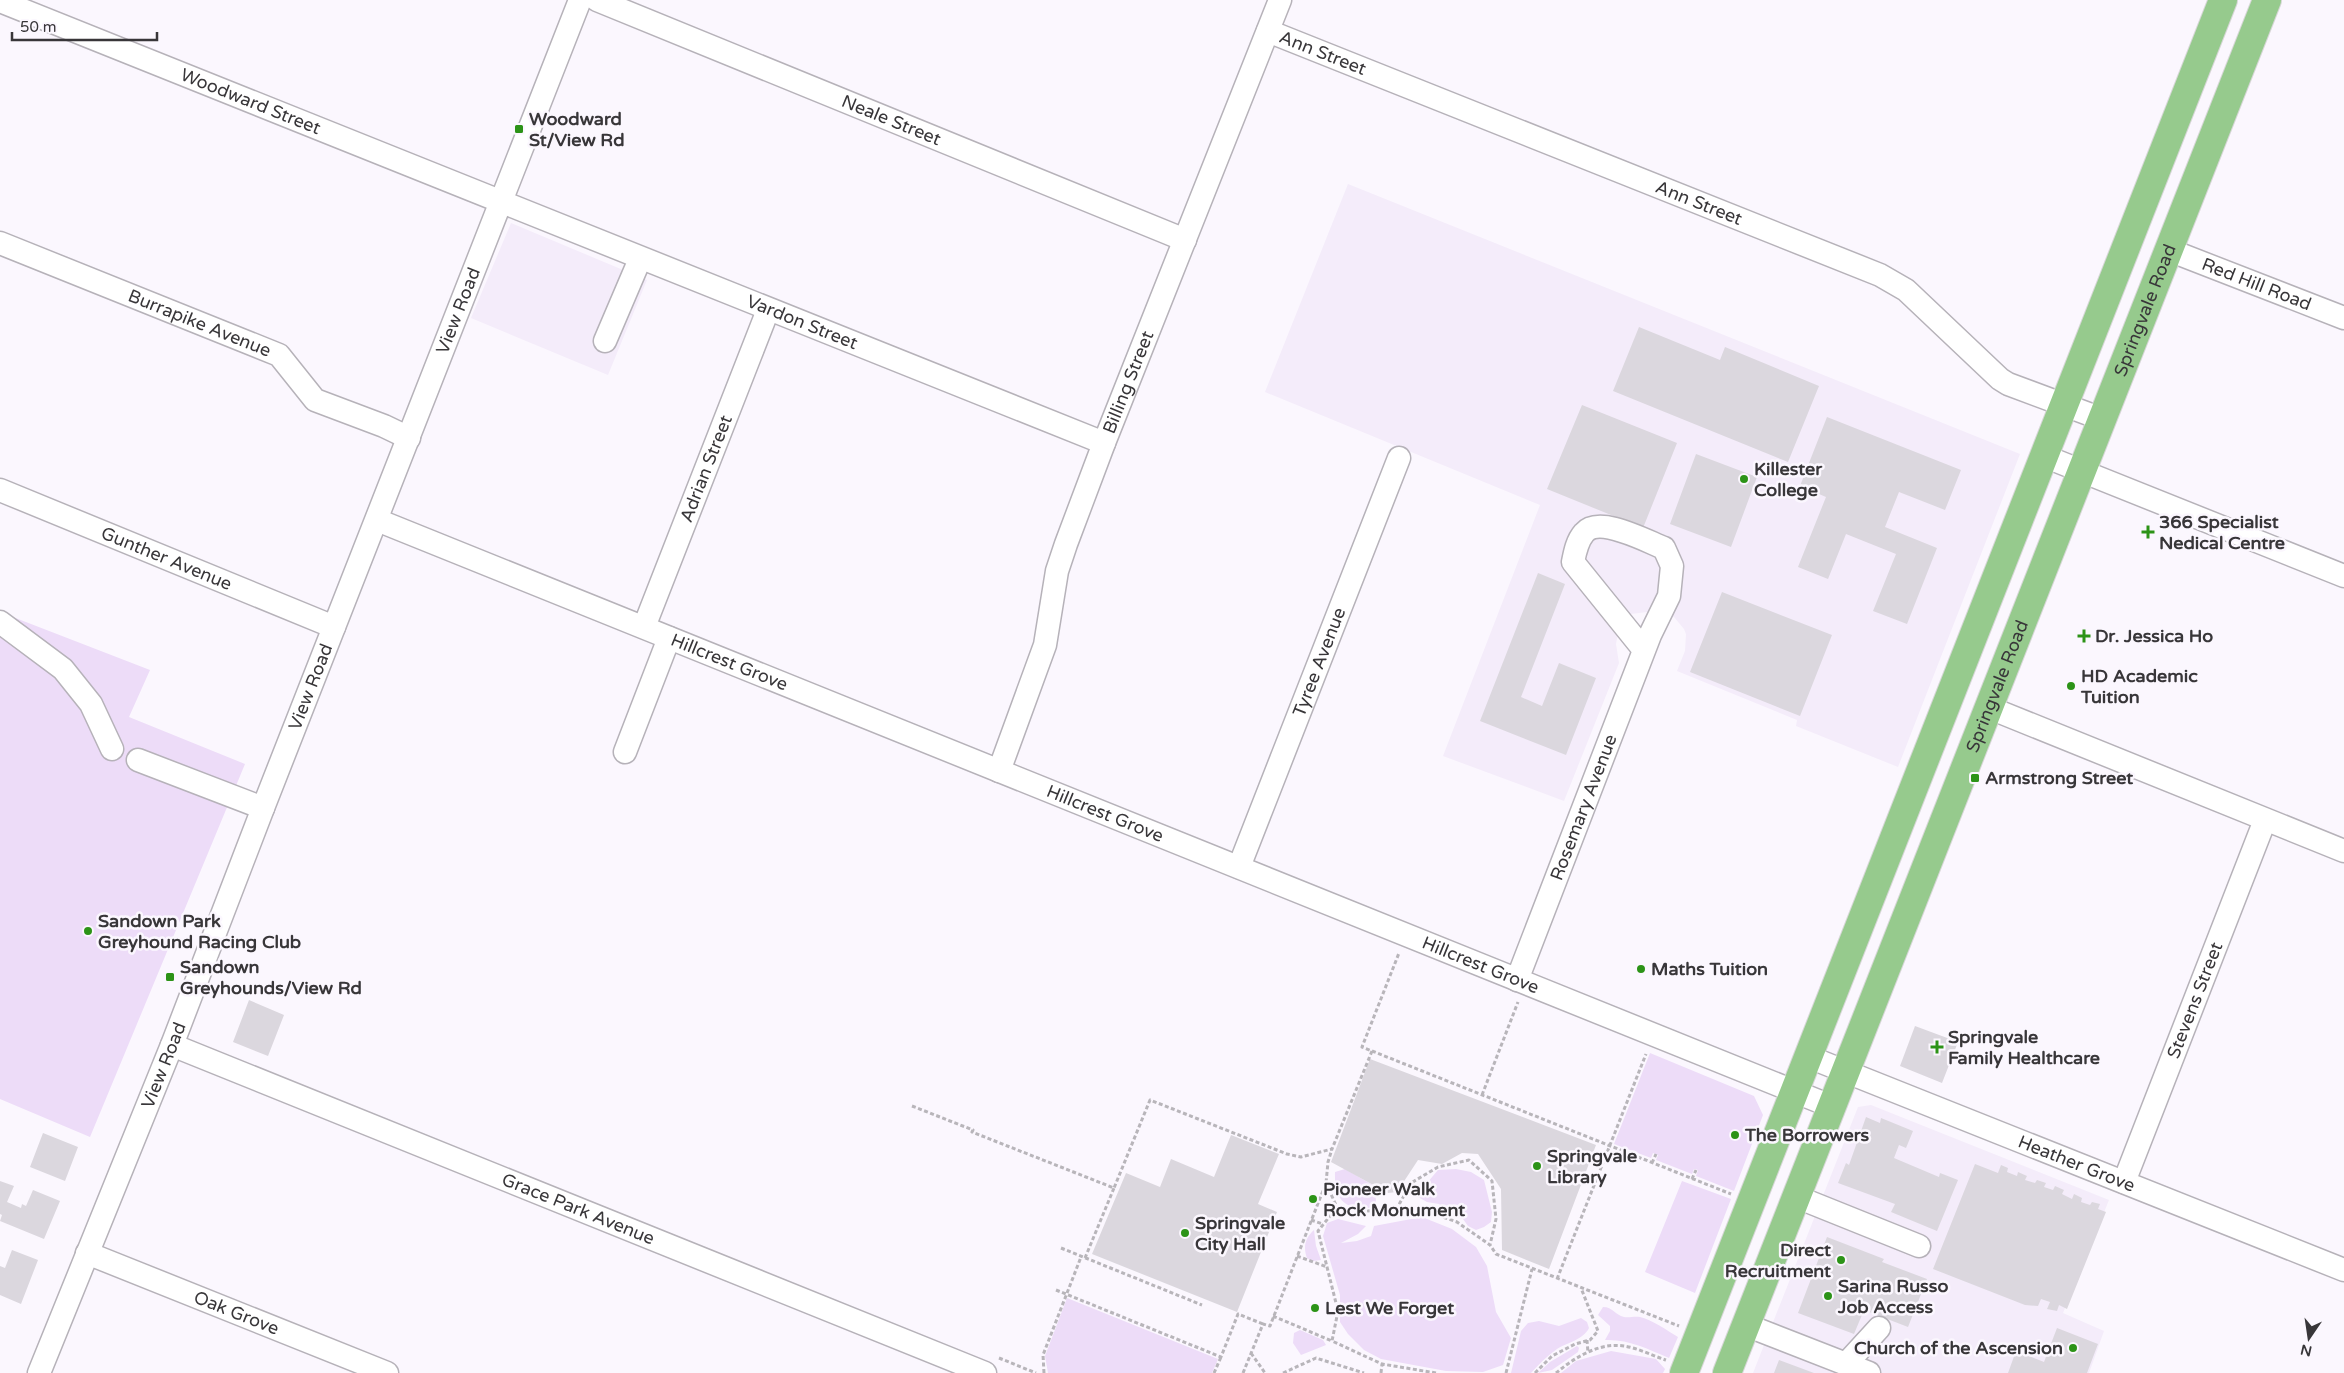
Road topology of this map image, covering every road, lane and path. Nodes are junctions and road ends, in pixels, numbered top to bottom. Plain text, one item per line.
1 (580, 0) edge
2 (597, 0) edge
3 (1280, 0) edge
4 (2223, 0) edge
5 (2267, 0) edge
6 (0, 1) edge
7 (1268, 31) junction
8 (500, 202) junction
9 (1185, 240) junction
10 (0, 243) edge
11 (2169, 250) junction
12 (640, 259) junction
13 (768, 310) junction
14 (2344, 318) edge
15 (605, 341) dead end
16 (2064, 405) junction
17 (2102, 419) junction
18 (409, 438) junction
19 (1104, 443) junction
20 (2044, 456) junction
21 (1399, 458) dead end
22 (2081, 470) junction
23 (0, 490) edge
24 (377, 520) junction
25 (2344, 576) edge
26 (0, 622) edge
27 (334, 627) junction
28 (644, 628) junction
29 (669, 638) junction
30 (1647, 642) junction
31 (1990, 708) junction
32 (112, 750) dead end
33 (625, 752) dead end
34 (138, 760) dead end
35 (999, 771) junction
36 (263, 808) junction
37 (2265, 820) junction
38 (2344, 851) edge
39 (1239, 867) junction
40 (1399, 952) dead end
41 (1518, 990) junction
42 (172, 1045) junction
43 (1372, 1051) junction
44 (1647, 1051) dead end
45 (1809, 1057) junction
46 (1847, 1072) junction
47 (1796, 1092) junction
48 (1482, 1095) junction
49 (912, 1106) dead end
50 (1833, 1107) junction
51 (1611, 1146) junction
52 (1332, 1149) junction
53 (1656, 1154) dead end
54 (1652, 1163) junction
55 (1696, 1170) dead end
56 (1692, 1179) junction
57 (2124, 1182) junction
58 (1326, 1183) junction
59 (1114, 1188) junction
60 (1734, 1195) dead end
61 (1797, 1197) junction
62 (1396, 1210) junction
63 (1340, 1214) junction
64 (1311, 1220) junction
65 (1323, 1224) junction
66 (1490, 1245) junction
67 (1919, 1246) dead end
68 (1061, 1248) dead end
69 (87, 1252) junction
70 (1297, 1256) junction
71 (1083, 1258) junction
72 (1327, 1267) junction
73 (1532, 1269) junction
74 (2344, 1270) edge
75 (1557, 1279) junction
76 (1582, 1288) junction
77 (1056, 1290) dead end
78 (1066, 1294) junction
79 (1202, 1305) dead end
80 (1274, 1316) junction
81 (1263, 1324) junction
82 (1746, 1325) junction
83 (1682, 1327) dead end
84 (1879, 1328) dead end
85 (1587, 1340) junction
86 (1332, 1341) junction
87 (1251, 1353) junction
88 (1588, 1353) junction
89 (1221, 1356) junction
90 (1382, 1364) junction
91 (1846, 1364) junction
92 (1676, 1367) edge
93 (39, 1373) edge
94 (387, 1373) edge
95 (985, 1373) edge
96 (1044, 1373) edge
97 (1214, 1373) edge
98 (1243, 1373) edge
99 (1265, 1373) edge
100 (1283, 1373) edge
101 (1364, 1373) edge
102 (1381, 1373) edge
103 (1436, 1373) edge
104 (1506, 1373) edge
105 (1536, 1373) edge
106 (1556, 1373) edge
107 (1727, 1373) edge
108 (1869, 1373) edge

1 - 8 street, View Road
2 - 9 street, Neale Street
3 - 7 street, Billing Street
4 - 16 highway
5 - 11 highway, Springvale Road
6 - 8 street, Woodward Street
7 - 9 street, Billing Street
7 - 16 street, Ann Street
8 - 12 street, Vardon Street
8 - 18 street, View Road
9 - 19 street, Billing Street
10 - 18 street, Burrapike Avenue
11 - 14 street, Red Hill Road
11 - 17 highway, Springvale Road
12 - 13 street, Vardon Street
12 - 15 street
13 - 19 street, Vardon Street
13 - 28 street, Adrian Street
16 - 17 street, Ann Street
16 - 20 highway
17 - 22 highway, Springvale Road
18 - 24 street, View Road
19 - 35 street, Billing Street
20 - 22 street
20 - 45 highway
21 - 39 street, Tyree Avenue
22 - 25 street
22 - 31 highway, Springvale Road
23 - 27 street, Gunther Avenue
24 - 27 street, View Road
24 - 28 street, Hillcrest Grove
26 - 32 street
27 - 36 street, View Road
28 - 29 street, Hillcrest Grove
29 - 33 street
29 - 35 street, Hillcrest Grove
30 - 30 street, Rosemary Avenue
30 - 41 street, Rosemary Avenue
31 - 37 street
31 - 46 highway, Springvale Road
34 - 36 street
35 - 39 street, Hillcrest Grove
36 - 42 street, View Road
37 - 38 street
37 - 57 street, Stevens Street
39 - 41 street, Hillcrest Grove
40 - 43 path
41 - 47 street, Hillcrest Grove
41 - 48 path
42 - 69 street, View Road
42 - 95 street, Grace Park Avenue
43 - 48 path
43 - 52 path
44 - 51 path
45 - 46 street, Heather Grove
45 - 47 highway
46 - 50 highway, Springvale Road
46 - 57 street, Heather Grove
47 - 50 street, Hillcrest Grove
47 - 92 highway
48 - 51 path
49 - 59 path
50 - 61 highway, Springvale Road
51 - 54 path
51 - 75 path
52 - 58 path
52 - 59 path
53 - 54 path
54 - 56 path
55 - 56 path
56 - 60 path
57 - 74 street, Heather Grove
58 - 63 path
58 - 64 path
59 - 71 path
61 - 67 street
61 - 82 highway, Springvale Road
62 - 63 path
62 - 66 path
62 - 66 path
63 - 65 path
64 - 65 path
64 - 70 path
65 - 72 path
66 - 73 path
68 - 71 path
69 - 93 street, View Road
69 - 94 street, Oak Grove
70 - 72 path
70 - 80 path
71 - 78 path
71 - 79 path
72 - 86 path
73 - 75 path
73 - 104 path
75 - 76 path
76 - 83 path
76 - 85 path
77 - 78 path
78 - 89 path
78 - 96 path
80 - 81 path
80 - 86 path
81 - 87 path
81 - 89 path
82 - 91 street
82 - 107 highway, Springvale Road
84 - 91 street
85 - 88 path
85 - 105 path
86 - 90 path
87 - 98 path
87 - 99 path
88 - 92 path
88 - 106 path
89 - 97 path
90 - 102 path
90 - 103 path
91 - 108 street
100 - 101 path

